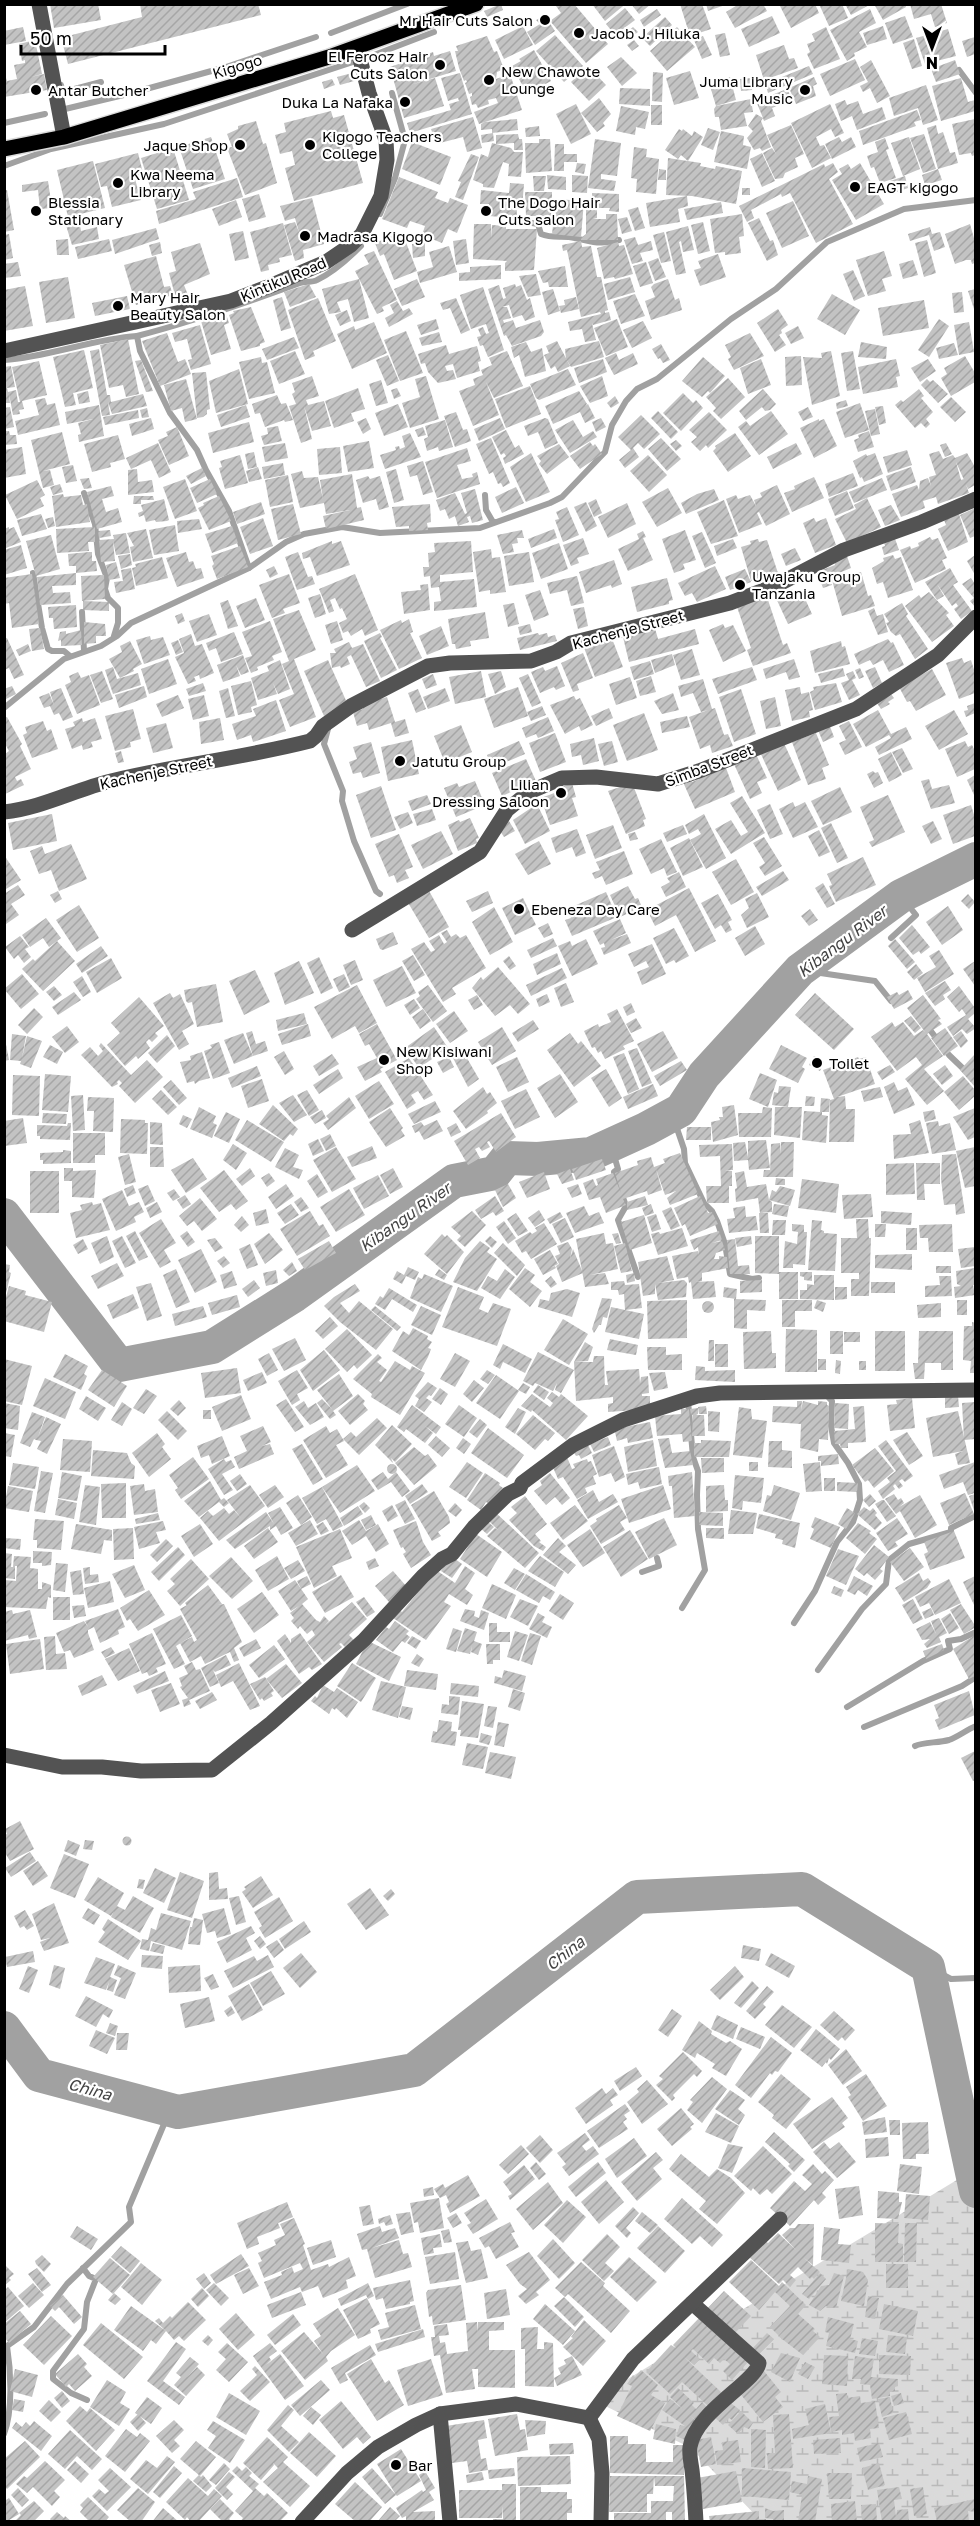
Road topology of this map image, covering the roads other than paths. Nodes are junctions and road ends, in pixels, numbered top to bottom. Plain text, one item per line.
1 (39, 4) edge
2 (476, 4) edge
3 (439, 12) edge
4 (357, 48) junction
5 (64, 136) junction
6 (4, 149) edge
7 (4, 351) edge
8 (975, 499) edge
9 (975, 617) edge
10 (4, 812) edge
11 (352, 930) dead end
12 (975, 1390) edge
13 (4, 1755) edge
14 (780, 2219) dead end
15 (692, 2303) junction
16 (440, 2414) junction
17 (589, 2418) junction
18 (302, 2522) edge
19 (450, 2522) edge
20 (601, 2522) edge
21 (696, 2522) edge

1 - 5 street
2 - 3 main road, Kigogo
3 - 4 main road, Kigogo
4 - 5 main road, Kigogo
4 - 7 street, Kintiku Road
5 - 6 main road, Kigogo
8 - 10 street, Kachenje Street
9 - 11 street, Simba Street
12 - 13 street
14 - 15 street
15 - 17 street
15 - 21 street
16 - 17 street
16 - 18 street
16 - 19 street
17 - 20 street

